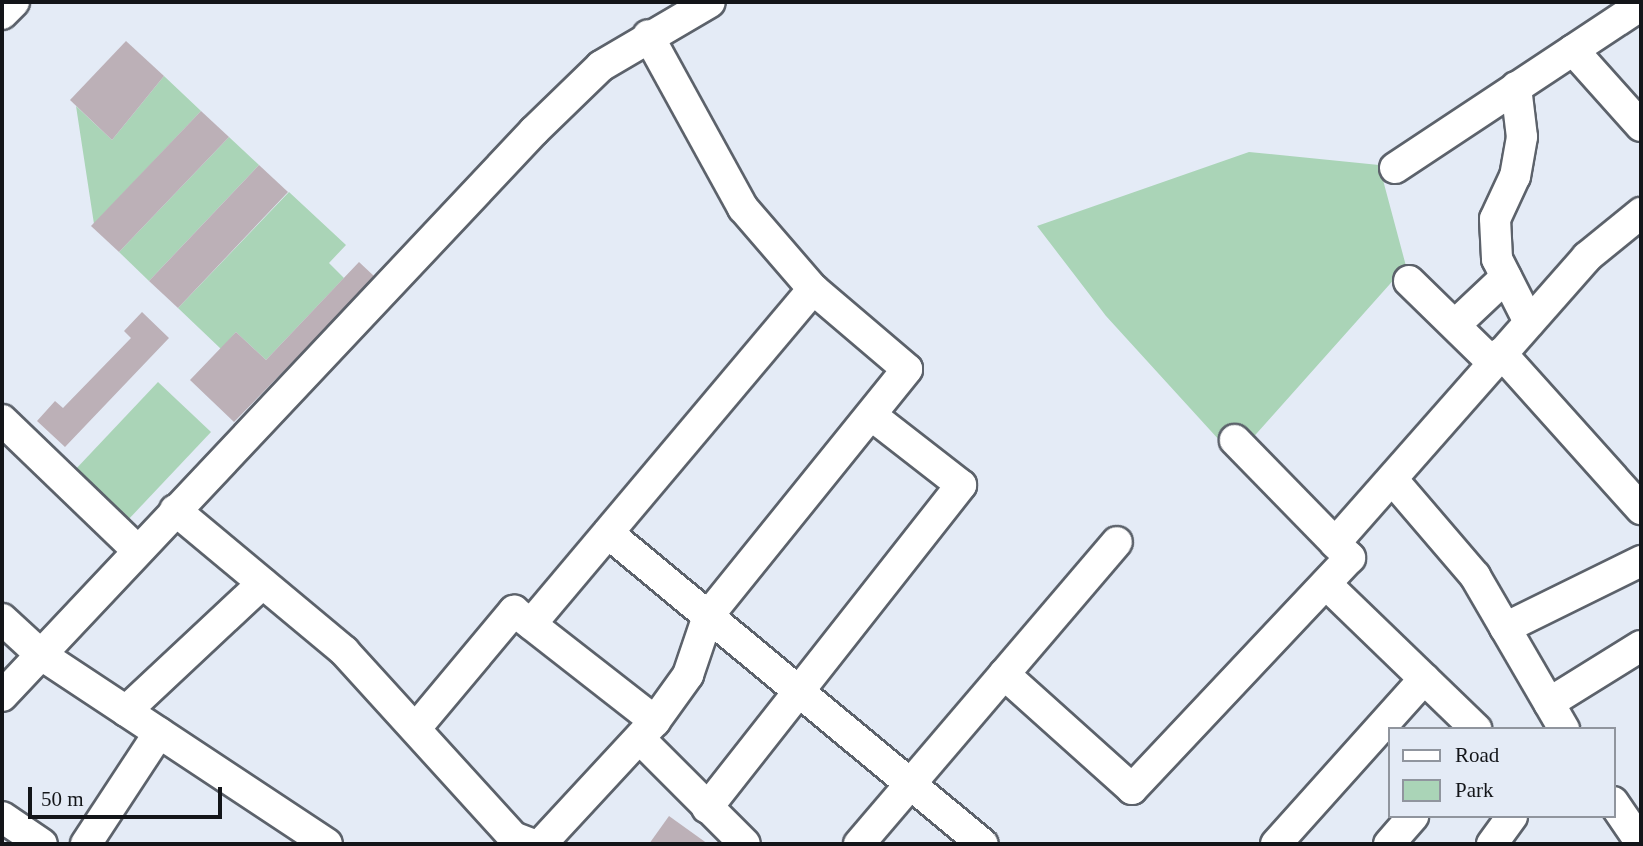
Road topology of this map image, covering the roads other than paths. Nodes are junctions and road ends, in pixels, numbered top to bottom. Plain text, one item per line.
1 (14, 2) edge
2 (710, 2) edge
3 (1641, 5) edge
4 (2, 14) edge
5 (648, 35) junction
6 (1573, 50) junction
7 (1516, 87) junction
8 (1641, 127) edge
9 (1395, 168) dead end
10 (1641, 213) edge
11 (1506, 277) junction
12 (1409, 281) dead end
13 (813, 289) junction
14 (1529, 322) junction
15 (1455, 325) junction
16 (1497, 358) junction
17 (871, 415) junction
18 (2, 419) edge
19 (1235, 440) dead end
20 (1392, 479) junction
21 (1641, 509) edge
22 (175, 510) junction
23 (608, 533) junction
24 (1116, 542) dead end
25 (1335, 543) junction
26 (137, 550) junction
27 (1636, 574) edge
28 (263, 583) junction
29 (1326, 584) junction
30 (708, 616) junction
31 (2, 620) edge
32 (531, 624) junction
33 (1505, 628) junction
34 (1641, 646) edge
35 (40, 654) junction
36 (1004, 674) junction
37 (1424, 679) junction
38 (796, 688) junction
39 (2, 696) edge
40 (1549, 703) junction
41 (126, 712) junction
42 (1474, 727) edge
43 (1563, 727) edge
44 (416, 728) junction
45 (647, 730) junction
46 (159, 733) junction
47 (911, 784) junction
48 (1615, 805) edge
49 (707, 808) junction
50 (2, 817) edge
51 (1411, 818) edge
52 (1511, 818) edge
53 (42, 844) edge
54 (86, 844) edge
55 (327, 844) edge
56 (531, 844) edge
57 (541, 844) edge
58 (745, 844) edge
59 (859, 844) edge
60 (983, 844) edge
61 (1276, 844) edge
62 (1389, 844) edge
63 (1493, 844) edge
64 (1641, 844) edge

1 - 4 street
2 - 5 street
3 - 6 street
5 - 13 street
5 - 22 street
6 - 7 street
6 - 8 street
7 - 9 street
7 - 11 street
10 - 14 street
11 - 14 street
11 - 15 street
12 - 15 street
13 - 17 street
13 - 23 street
14 - 16 street
15 - 16 street
16 - 20 street
16 - 21 street
17 - 30 street
17 - 38 street
18 - 26 street
19 - 25 street
20 - 25 street
20 - 33 street
22 - 26 street
22 - 28 street
23 - 30 street
23 - 32 street
24 - 36 street
25 - 29 street
26 - 35 street
27 - 33 street
28 - 41 street
28 - 44 street
29 - 36 street
29 - 37 street
30 - 38 street
30 - 45 street
31 - 35 street
32 - 44 street
32 - 45 street
33 - 40 street
34 - 40 street
35 - 39 street
35 - 41 street
36 - 47 street
37 - 42 street
37 - 61 street
38 - 47 street
38 - 49 street
40 - 43 street
41 - 46 street
44 - 56 street
45 - 49 street
45 - 57 street
46 - 54 street
46 - 55 street
47 - 59 street
47 - 60 street
48 - 64 street
49 - 58 street
50 - 53 street
51 - 62 street
52 - 63 street

